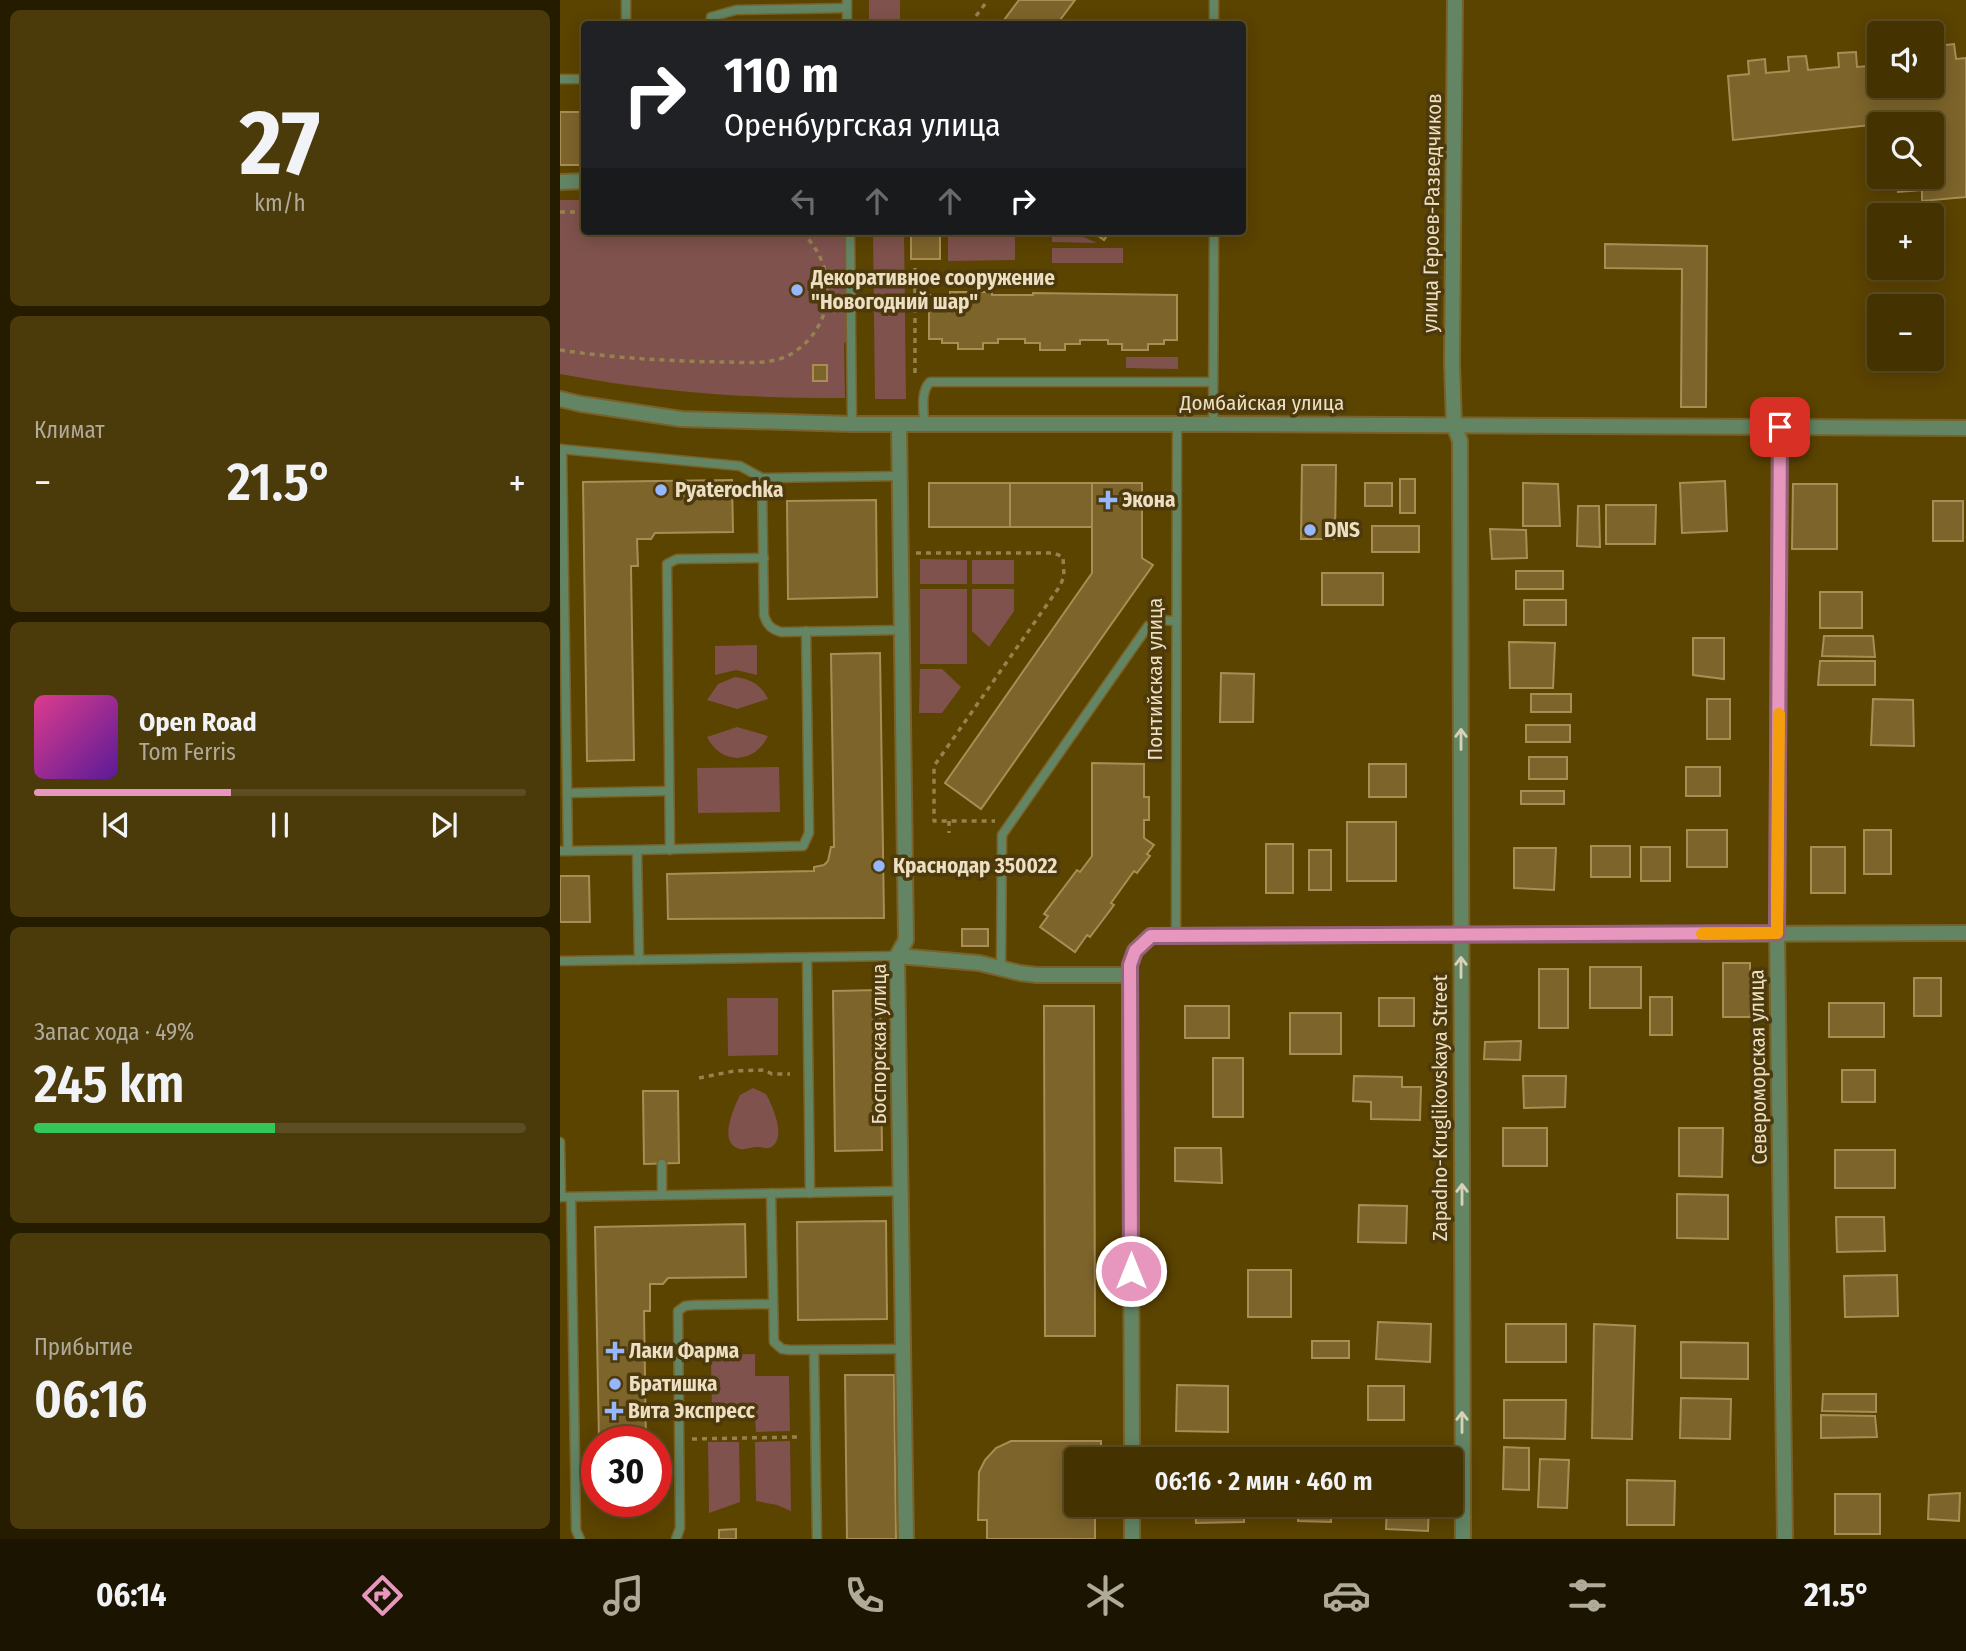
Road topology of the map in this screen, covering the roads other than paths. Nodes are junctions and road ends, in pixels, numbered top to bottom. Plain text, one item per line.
1 (626, 0) edge
2 (1214, 0) edge
3 (1455, 0) edge
4 (847, 4) edge
5 (626, 21) edge
6 (711, 21) edge
7 (1214, 21) edge
8 (560, 79) edge
9 (581, 79) edge
10 (581, 181) edge
11 (560, 182) edge
12 (850, 235) edge
13 (1214, 235) edge
14 (1213, 382) junction
15 (560, 399) edge
16 (852, 424) junction
17 (899, 424) junction
18 (924, 424) junction
19 (1177, 424) junction
20 (1213, 424) junction
21 (1454, 425) junction
22 (1780, 427) junction
23 (1966, 428) edge
24 (561, 449) edge
25 (900, 476) junction
26 (762, 478) junction
27 (764, 558) junction
28 (1176, 621) junction
29 (902, 630) junction
30 (806, 632) junction
31 (669, 791) junction
32 (567, 793) junction
33 (670, 849) junction
34 (637, 850) junction
35 (564, 851) edge
36 (1777, 933) junction
37 (1966, 933) edge
38 (1461, 934) junction
39 (1176, 935) junction
40 (897, 956) junction
41 (807, 958) junction
42 (639, 960) junction
43 (560, 961) edge
44 (1001, 969) junction
45 (1130, 975) junction
46 (560, 1142) edge
47 (662, 1164) dead end
48 (901, 1191) junction
49 (771, 1193) junction
50 (810, 1193) junction
51 (662, 1195) junction
52 (560, 1196) edge
53 (571, 1196) junction
54 (772, 1304) junction
55 (903, 1349) junction
56 (814, 1350) junction
57 (1132, 1447) edge
58 (1132, 1517) edge
59 (580, 1539) edge
60 (676, 1539) edge
61 (817, 1539) edge
62 (906, 1539) edge
63 (1132, 1539) edge
64 (1462, 1539) edge
65 (1785, 1539) edge

1 - 5 lane
2 - 7 lane
3 - 21 street, улица Героев-Разведчиков
4 - 6 lane
8 - 9 lane
10 - 11 street
12 - 16 lane
13 - 14 lane
14 - 18 lane
14 - 20 lane
15 - 16 street, Домбайская улица
16 - 17 street, Домбайская улица
17 - 18 street, Домбайская улица
17 - 25 street, Боспорская улица
18 - 19 street, Домбайская улица
19 - 20 street, Домбайская улица
19 - 28 lane, Понтийская улица
20 - 21 street, Домбайская улица
21 - 22 street, Домбайская улица
38 -> 21 street, Zapadno-Kruglikovskaya Street
22 - 23 street, Домбайская улица
22 - 36 street, Североморская улица
24 - 26 lane
24 - 32 lane
25 - 26 lane
25 - 29 street, Боспорская улица
26 - 27 lane
27 - 30 lane
27 - 31 lane
28 - 39 lane, Понтийская улица
28 - 44 lane
29 - 30 lane
29 - 40 street, Боспорская улица
30 - 33 lane
31 - 32 lane
31 - 33 lane
32 - 35 lane
33 - 34 lane
34 - 35 lane
34 - 42 lane
36 - 37 street
36 - 38 street
36 - 65 street, Североморская улица
38 - 39 street
64 -> 38 street, Zapadno-Kruglikovskaya Street
39 - 45 street
40 - 41 lane
40 - 44 street
40 - 48 street, Боспорская улица
41 - 42 lane
41 - 50 lane
42 - 43 lane
44 - 45 street
45 - 57 street
46 - 52 lane
47 - 51 lane
48 - 50 lane
48 - 55 street, Боспорская улица
49 - 50 lane
49 - 51 lane
49 - 54 lane
51 - 53 lane
52 - 53 lane
53 - 59 lane
54 - 56 lane
54 - 60 lane
55 - 56 lane
55 - 62 street, Боспорская улица
56 - 61 lane
58 - 63 street

